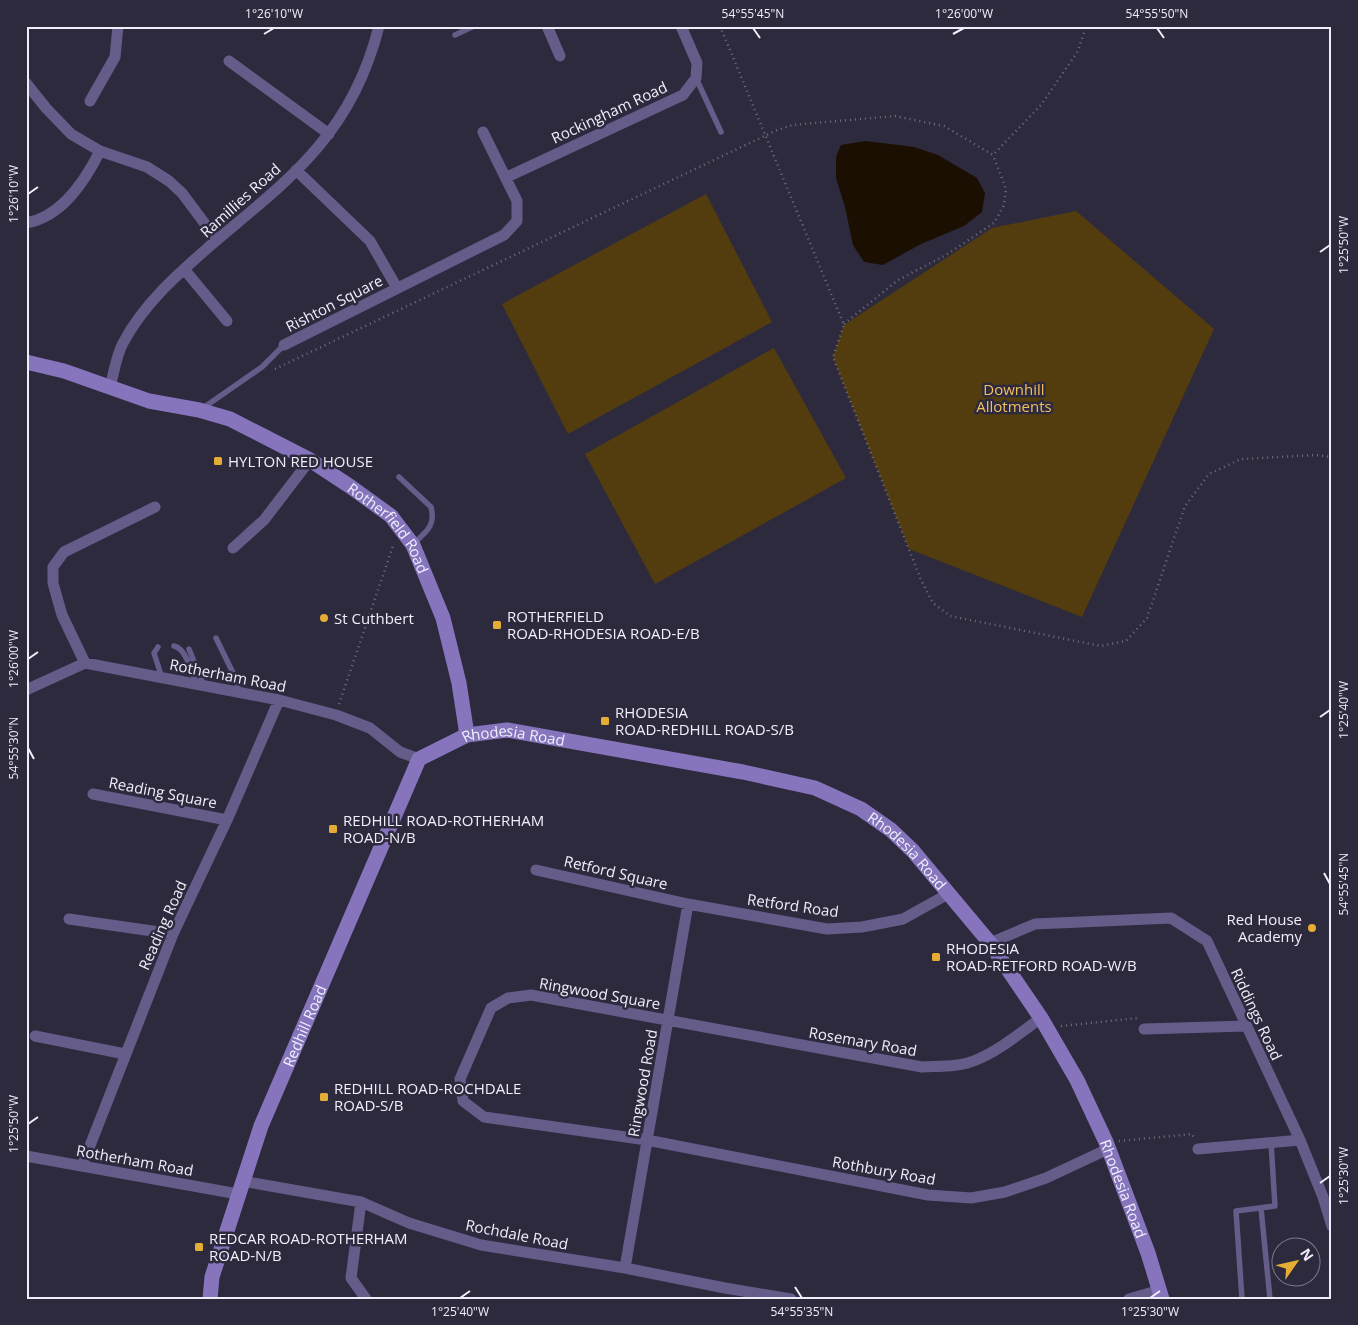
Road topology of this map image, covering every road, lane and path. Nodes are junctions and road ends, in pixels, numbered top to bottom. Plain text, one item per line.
1 (118, 26) edge
2 (379, 26) edge
3 (474, 26) edge
4 (548, 26) edge
5 (681, 26) edge
6 (720, 26) edge
7 (1086, 26) edge
8 (455, 35) dead end
9 (560, 56) dead end
10 (229, 61) dead end
11 (696, 78) junction
12 (26, 84) edge
13 (90, 101) dead end
14 (483, 132) dead end
15 (721, 132) dead end
16 (329, 134) junction
17 (765, 138) junction
18 (100, 151) junction
19 (993, 155) junction
20 (296, 170) junction
21 (507, 177) junction
22 (26, 223) edge
23 (217, 240) junction
24 (184, 269) junction
25 (397, 288) junction
26 (227, 321) dead end
27 (844, 324) junction
28 (284, 345) joint
29 (26, 362) edge
30 (274, 369) dead end
31 (110, 387) junction
32 (199, 410) junction
33 (1332, 457) edge
34 (310, 460) junction
35 (399, 477) dead end
36 (155, 507) dead end
37 (399, 527) junction
38 (413, 545) junction
39 (233, 548) dead end
40 (216, 638) dead end
41 (174, 646) dead end
42 (158, 647) dead end
43 (189, 649) dead end
44 (85, 664) junction
45 (162, 678) junction
46 (200, 685) junction
47 (26, 690) edge
48 (239, 693) junction
49 (279, 700) junction
50 (336, 715) junction
51 (467, 735) junction
52 (419, 758) junction
53 (93, 794) dead end
54 (227, 820) junction
55 (536, 870) dead end
56 (948, 894) junction
57 (688, 904) junction
58 (70, 918) dead end
59 (173, 934) junction
60 (990, 943) junction
61 (668, 1021) junction
62 (1044, 1023) junction
63 (1246, 1026) junction
64 (1144, 1029) joint
65 (35, 1036) dead end
66 (125, 1054) junction
67 (647, 1140) junction
68 (1300, 1140) junction
69 (1271, 1142) junction
70 (1107, 1145) junction
71 (1198, 1148) joint
72 (26, 1156) edge
73 (82, 1166) junction
74 (240, 1187) junction
75 (361, 1202) junction
76 (1261, 1208) junction
77 (1332, 1226) edge
78 (625, 1268) junction
79 (1161, 1295) edge
80 (210, 1299) edge
81 (366, 1299) edge
82 (790, 1299) edge
83 (1129, 1299) edge
84 (1242, 1299) edge
85 (1270, 1299) edge

1 - 13 street
2 - 16 street, Ramillies Road
3 - 8 lane
4 - 9 street
5 - 11 street
6 - 17 path
7 - 19 path
10 - 16 street
11 - 15 lane
11 - 21 street, Rockingham Road
12 - 18 street
14 - 21 street, Rishton Square
16 - 20 street, Ramillies Road
17 - 19 path
17 - 27 path
17 - 30 path
18 - 22 street
18 - 23 street
19 - 27 path
20 - 23 street, Ramillies Road
20 - 25 street, Rishton Square
21 - 25 street, Rishton Square
23 - 24 street, Ramillies Road
24 - 26 street
24 - 31 street, Ramillies Road
25 - 28 street, Rishton Square
27 - 33 path
28 - 32 lane
29 - 31 street, Rotherfield Road
31 - 32 street, Rotherfield Road
32 - 34 street, Rotherfield Road
34 - 37 street, Rotherfield Road
34 - 39 street
35 - 38 lane
36 - 44 street
37 - 38 street, Rotherfield Road
37 - 50 path
38 - 51 street, Rotherfield Road
40 - 48 lane
41 - 46 lane
42 - 45 lane
43 - 46 lane
44 - 45 street, Rotherham Road
44 - 47 street
45 - 46 street, Rotherham Road
46 - 48 street, Rotherham Road
48 - 49 street, Rotherham Road
49 - 50 street, Rotherham Road
49 - 54 street, Reading Road
50 - 52 street, Rotherham Road
51 - 52 street, Rhodesia Road
51 - 56 street, Rhodesia Road
52 - 74 street, Redhill Road
53 - 54 street, Reading Square
54 - 59 street, Reading Road
55 - 57 street, Retford Square
56 - 57 street, Retford Road
56 - 60 street, Rhodesia Road
57 - 61 street, Ringwood Road
58 - 59 street
59 - 66 street, Reading Road
60 - 62 street, Rhodesia Road
60 - 63 street, Riddings Road
61 - 62 street, Rosemary Road
61 - 67 street, Ringwood Road
61 - 67 street, Ringwood Square
62 - 64 path
62 - 70 street, Rhodesia Road
63 - 64 street
63 - 68 street, Riddings Road
65 - 66 street
66 - 73 street, Reading Road
67 - 70 street, Rothbury Road
67 - 78 street, Ringwood Road
68 - 69 street
68 - 77 street, Riddings Road
69 - 71 street
69 - 76 lane
70 - 71 path
70 - 79 street, Rhodesia Road
72 - 73 street, Rotherham Road
73 - 74 street, Rotherham Road
74 - 75 street, Rochdale Road
74 - 80 street, Redhill Road
75 - 78 street, Rochdale Road
75 - 81 street
76 - 84 lane
76 - 85 lane
78 - 82 street, Rochdale Road
79 - 83 street

